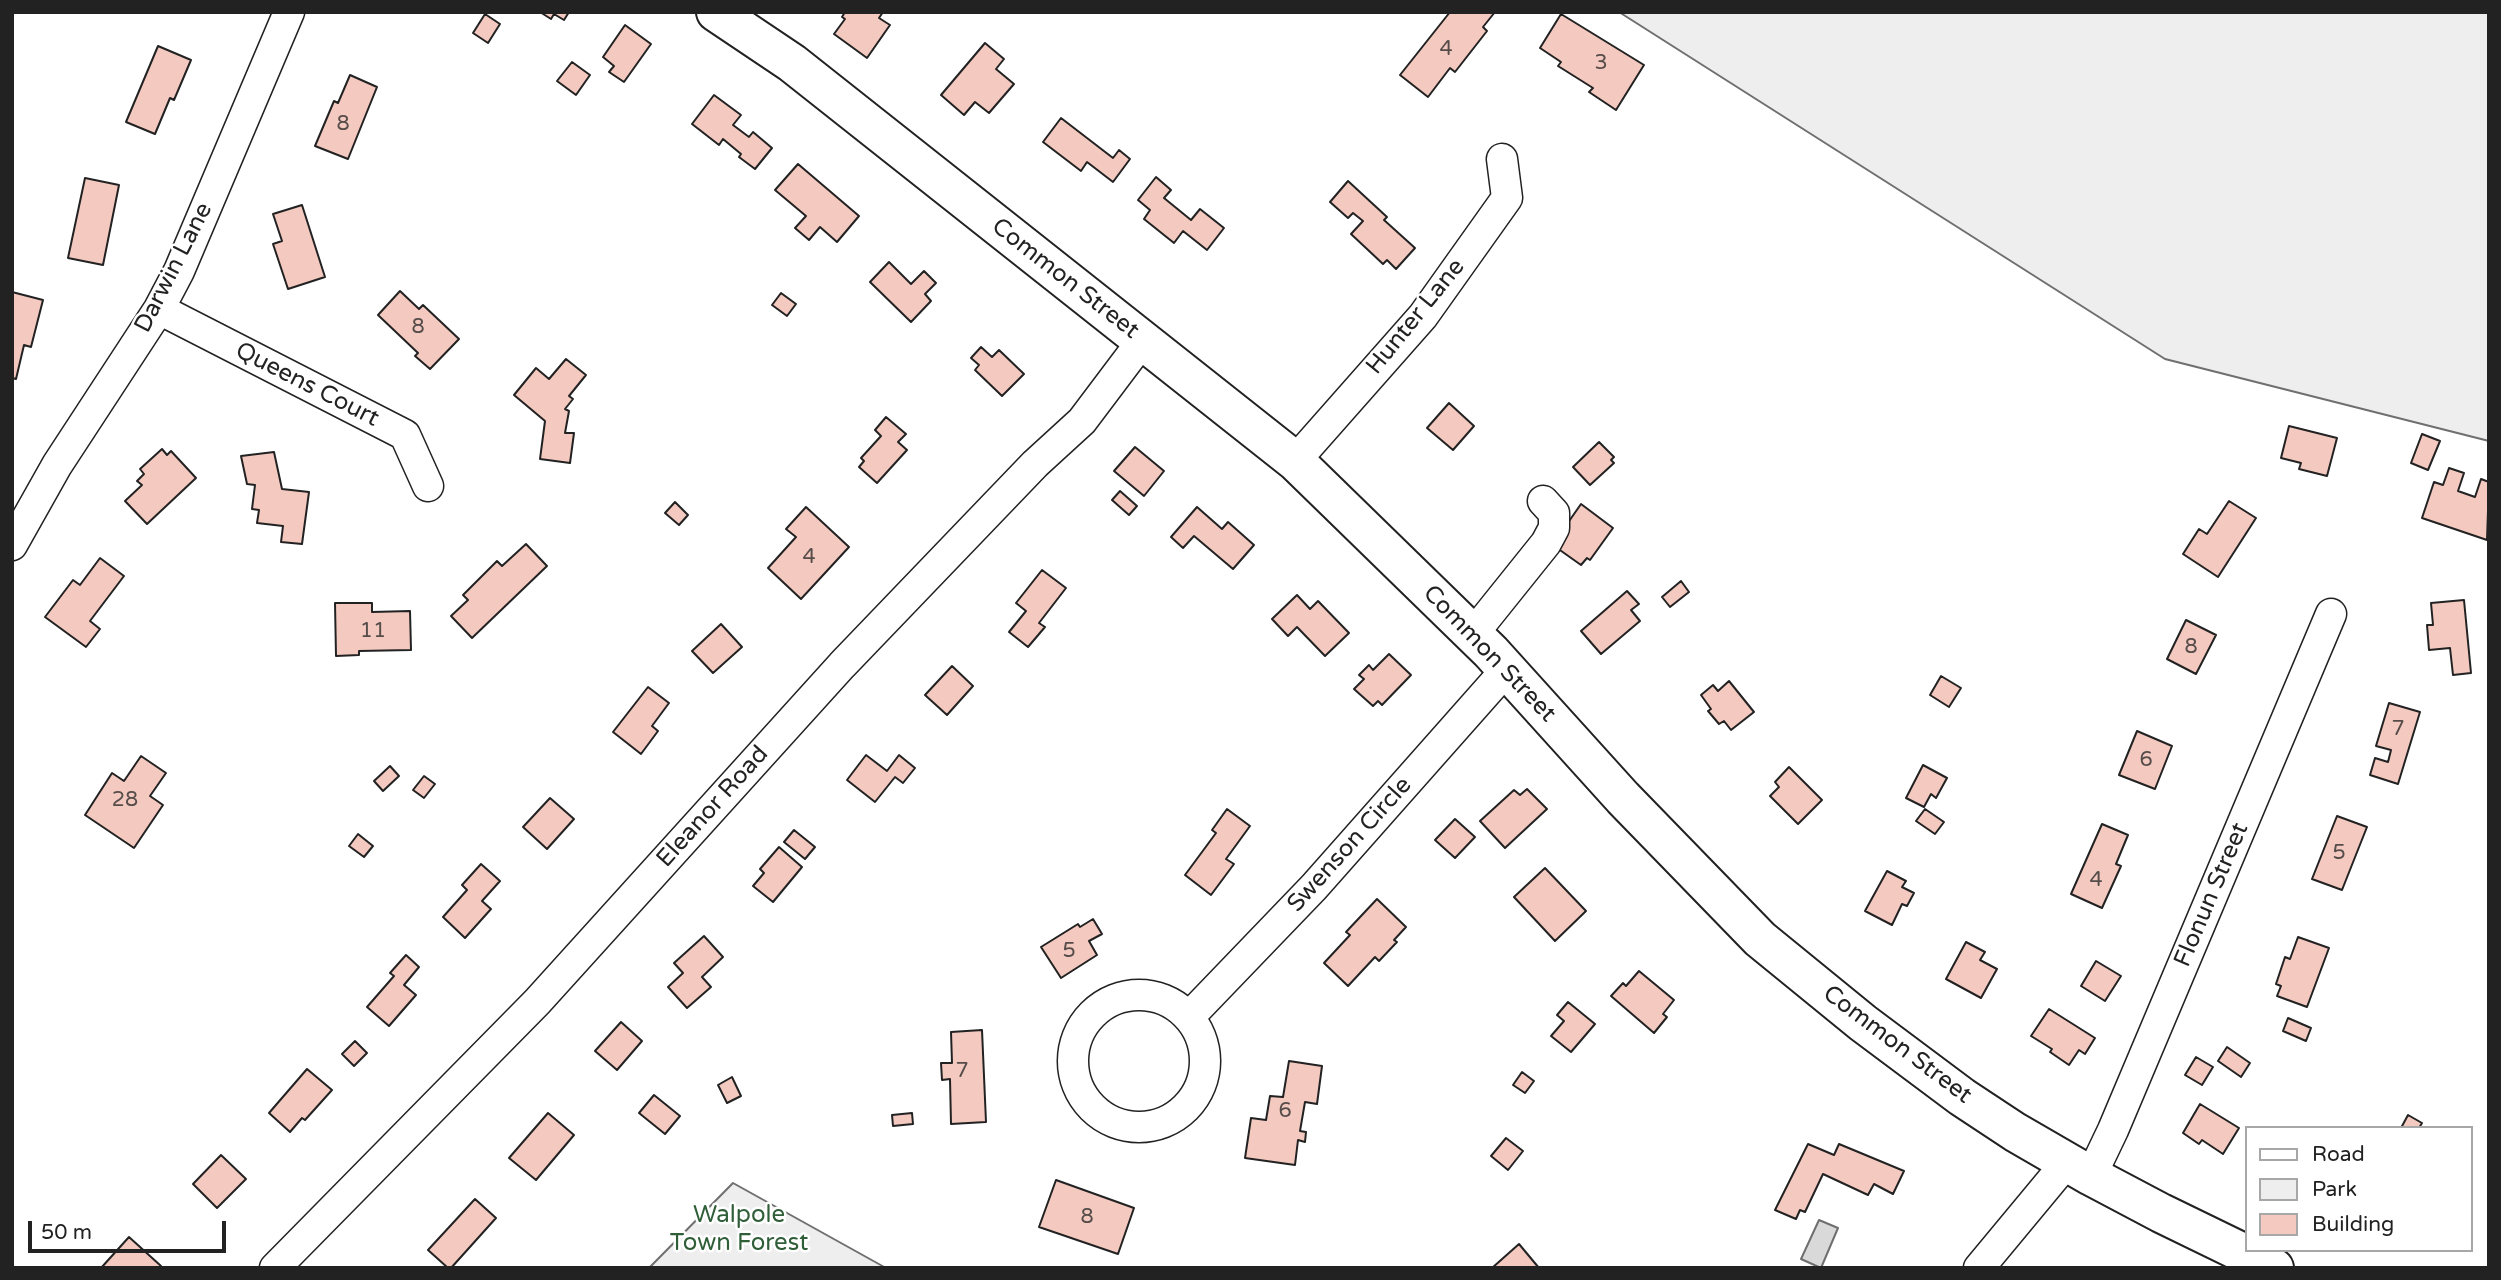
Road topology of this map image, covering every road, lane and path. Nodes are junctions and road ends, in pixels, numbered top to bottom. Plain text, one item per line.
1 (289, 12) edge
2 (716, 12) edge
3 (1502, 159) dead end
4 (159, 309) junction
5 (1143, 340) junction
6 (1295, 461) junction
7 (428, 486) dead end
8 (1543, 501) dead end
9 (12, 545) edge
10 (2331, 614) dead end
11 (1474, 634) junction
12 (1507, 669) junction
13 (1189, 1017) junction
14 (2079, 1169) junction
15 (275, 1268) edge
16 (1979, 1268) edge
17 (2274, 1268) edge

1 - 4 street, Darwin Lane
2 - 5 main road, Common Street
3 - 6 street, Hunter Lane
4 - 7 street, Queens Court
4 - 9 street, Darwin Lane
5 - 6 main road, Common Street
5 - 15 street, Eleanor Road
6 - 11 main road, Common Street
8 - 11 street
10 - 14 street, Flonun Street
11 - 12 main road, Common Street
12 - 13 street, Swenson Circle
12 - 14 main road, Common Street
13 - 13 street
14 - 16 street, Flonun Street
14 - 17 main road, Common Street

